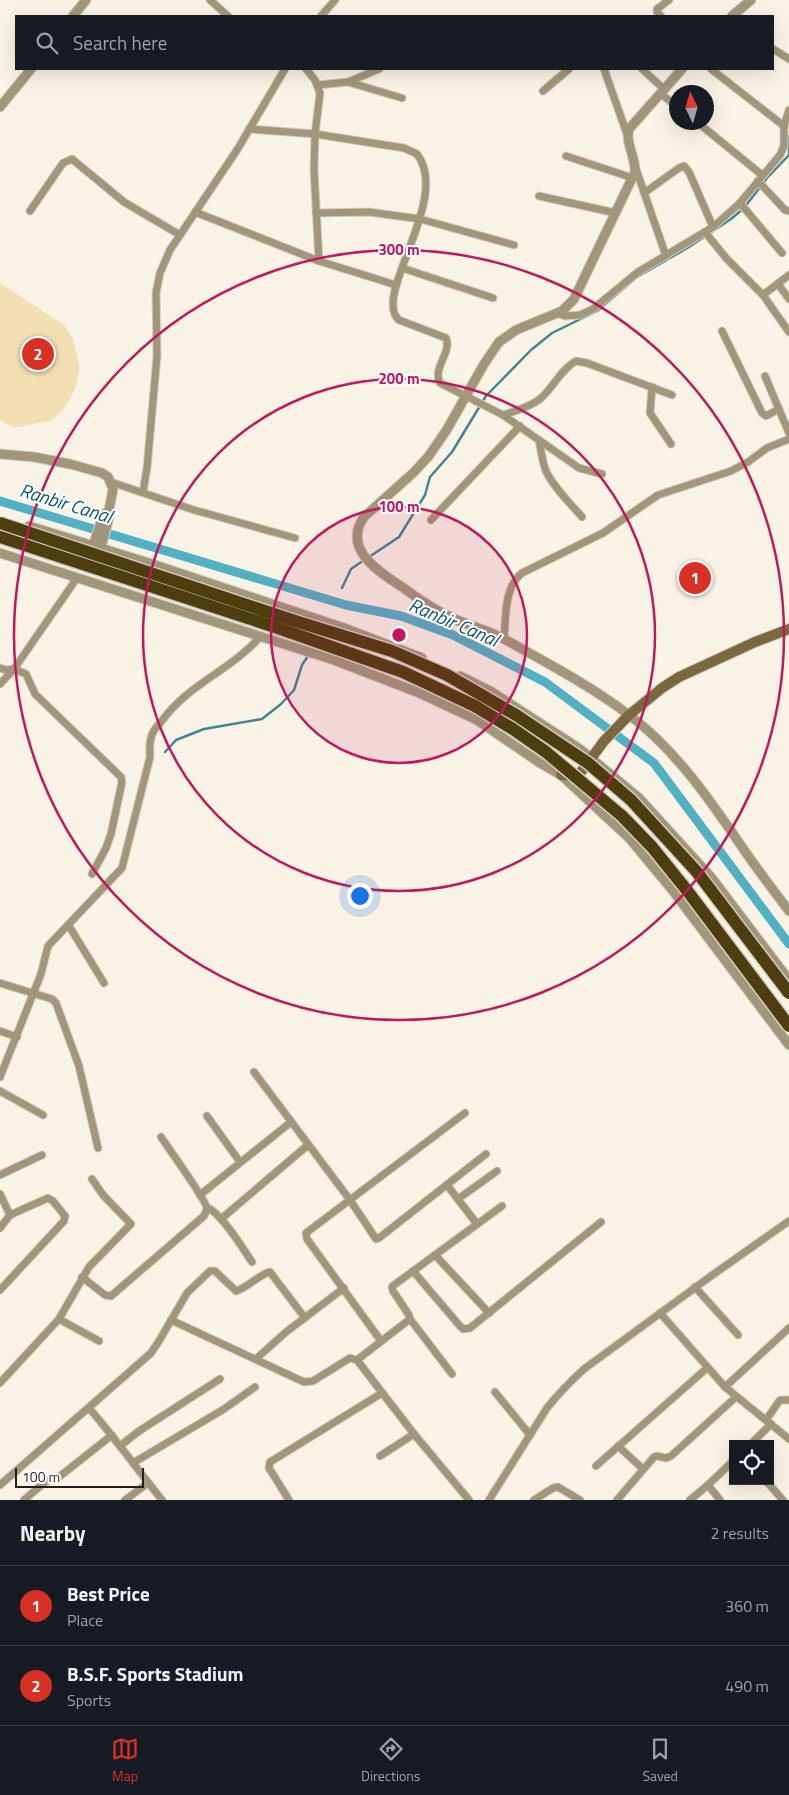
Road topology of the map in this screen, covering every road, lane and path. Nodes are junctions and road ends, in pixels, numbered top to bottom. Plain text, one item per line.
1 (86, 0) edge
2 (210, 0) edge
3 (335, 0) edge
4 (670, 0) edge
5 (751, 0) edge
6 (74, 15) edge
7 (227, 15) edge
8 (322, 15) edge
9 (660, 15) edge
10 (733, 15) edge
11 (774, 49) edge
12 (789, 59) edge
13 (30, 70) edge
14 (284, 70) edge
15 (307, 70) edge
16 (377, 70) edge
17 (568, 70) edge
18 (604, 70) edge
19 (643, 70) edge
20 (681, 70) edge
21 (712, 70) edge
22 (348, 82) junction
23 (318, 85) junction
24 (543, 91) dead end
25 (662, 91) junction
26 (402, 98) dead end
27 (669, 98) edge
28 (0, 106) edge
29 (789, 110) edge
30 (784, 126) junction
31 (249, 129) junction
32 (705, 130) edge
33 (315, 134) junction
34 (627, 134) junction
35 (787, 146) edge
36 (566, 156) dead end
37 (635, 167) junction
38 (633, 178) junction
39 (761, 182) junction
40 (644, 193) junction
41 (539, 196) dead end
42 (743, 206) junction
43 (30, 211) dead end
44 (789, 211) edge
45 (195, 212) junction
46 (316, 213) junction
47 (616, 213) junction
48 (420, 218) junction
49 (713, 227) junction
50 (180, 235) junction
51 (707, 235) junction
52 (514, 245) dead end
53 (782, 253) dead end
54 (666, 256) junction
55 (319, 261) junction
56 (402, 268) junction
57 (789, 275) edge
58 (778, 284) junction
59 (396, 286) junction
60 (763, 295) junction
61 (493, 298) dead end
62 (789, 299) edge
63 (557, 314) junction
64 (722, 331) dead end
65 (789, 332) edge
66 (765, 376) dead end
67 (652, 387) junction
68 (672, 395) dead end
69 (468, 398) junction
70 (779, 409) junction
71 (503, 415) junction
72 (520, 426) junction
73 (789, 433) edge
74 (789, 439) edge
75 (539, 440) junction
76 (671, 444) dead end
77 (0, 454) edge
78 (602, 474) dead end
79 (112, 482) junction
80 (143, 492) junction
81 (0, 517) edge
82 (582, 517) dead end
83 (431, 520) dead end
84 (0, 523) edge
85 (0, 537) edge
86 (295, 538) dead end
87 (98, 543) junction
88 (0, 554) edge
89 (78, 578) junction
90 (789, 629) edge
91 (260, 637) junction
92 (504, 638) junction
93 (0, 668) edge
94 (14, 669) junction
95 (0, 684) edge
96 (626, 718) junction
97 (592, 757) junction
98 (561, 775) junction
99 (92, 874) dead end
100 (789, 911) edge
101 (69, 926) junction
102 (789, 980) edge
103 (104, 982) dead end
104 (0, 983) edge
105 (789, 993) edge
106 (32, 994) junction
107 (789, 1026) edge
108 (0, 1031) edge
109 (17, 1037) junction
110 (789, 1044) edge
111 (254, 1072) dead end
112 (0, 1077) edge
113 (0, 1091) edge
114 (465, 1113) dead end
115 (43, 1115) dead end
116 (207, 1116) dead end
117 (291, 1122) junction
118 (161, 1137) dead end
119 (308, 1145) junction
120 (98, 1148) dead end
121 (486, 1154) dead end
122 (42, 1156) dead end
123 (240, 1162) junction
124 (497, 1171) dead end
125 (0, 1175) edge
126 (92, 1179) dead end
127 (446, 1185) junction
128 (0, 1194) edge
129 (200, 1195) junction
130 (458, 1199) junction
131 (350, 1200) junction
132 (502, 1206) dead end
133 (207, 1208) junction
134 (10, 1215) junction
135 (221, 1219) junction
136 (789, 1221) edge
137 (602, 1222) dead end
138 (477, 1224) junction
139 (0, 1228) edge
140 (435, 1255) junction
141 (252, 1262) dead end
142 (413, 1271) junction
143 (82, 1277) junction
144 (695, 1287) junction
145 (344, 1288) junction
146 (0, 1290) edge
147 (660, 1313) junction
148 (489, 1314) junction
149 (304, 1318) junction
150 (59, 1319) junction
151 (410, 1319) junction
152 (171, 1320) junction
153 (788, 1330) edge
154 (738, 1335) dead end
155 (381, 1341) junction
156 (99, 1342) dead end
157 (256, 1359) junction
158 (357, 1360) junction
159 (707, 1368) junction
160 (452, 1374) dead end
161 (220, 1379) dead end
162 (0, 1383) edge
163 (255, 1387) dead end
164 (725, 1387) junction
165 (495, 1392) dead end
166 (382, 1393) junction
167 (736, 1397) junction
168 (789, 1400) edge
169 (89, 1408) junction
170 (769, 1422) junction
171 (414, 1434) junction
172 (112, 1435) junction
173 (530, 1435) junction
174 (789, 1439) edge
175 (754, 1440) edge
176 (120, 1446) junction
177 (618, 1446) junction
178 (380, 1456) dead end
179 (133, 1463) junction
180 (729, 1465) edge
181 (596, 1466) dead end
182 (644, 1469) junction
183 (148, 1482) junction
184 (0, 1485) edge
185 (708, 1485) junction
186 (770, 1485) edge
187 (24, 1500) edge
188 (125, 1500) edge
189 (162, 1500) edge
190 (290, 1500) edge
191 (469, 1500) edge
192 (489, 1500) edge
193 (534, 1500) edge
194 (580, 1500) edge
195 (616, 1500) edge
196 (690, 1500) edge
197 (720, 1500) edge
198 (783, 1500) edge

1 - 6 street
2 - 7 street
3 - 8 street
4 - 9 street
5 - 10 street
11 - 12 street
13 - 28 street
14 - 31 street
15 - 23 street
16 - 22 street
17 - 24 street
18 - 34 street
19 - 25 street
20 - 25 street
21 - 30 street
22 - 23 street
22 - 26 street
23 - 33 street
25 - 27 street
25 - 34 street
29 - 30 street
30 - 35 street
31 - 33 street
31 - 45 street
32 - 39 street
33 - 46 street
33 - 48 street
34 - 37 street
35 - 39 street
36 - 38 street
37 - 38 street
37 - 40 street
38 - 47 street
39 - 42 street
39 - 44 street
40 - 49 street
40 - 54 street
41 - 47 street
42 - 49 street
42 - 53 street
43 - 50 street
45 - 50 street
45 - 55 street
46 - 48 street
46 - 55 street
47 - 63 street
48 - 52 street
48 - 56 street
49 - 51 street
50 - 80 street
51 - 54 street
51 - 60 street
54 - 63 street
55 - 59 street
56 - 59 street
56 - 61 street
57 - 58 street
58 - 60 street
58 - 62 street
59 - 69 street
60 - 65 street
63 - 69 street
64 - 70 street
66 - 70 street
67 - 68 street
67 - 71 street
67 - 76 street
69 - 71 street
69 - 92 street
70 - 73 street
71 - 72 street
72 - 75 street
72 - 83 street
74 - 92 street
75 - 78 street
75 - 82 street
77 - 79 street
79 - 80 street
79 - 87 street
80 - 86 street
81 - 87 street
84 - 105 highway, bridge
85 - 107 highway, bridge
87 - 97 street
88 - 89 street
89 - 91 street
89 - 94 street
90 - 96 main road
91 - 98 street
91 - 101 street
92 - 96 street
93 - 94 street
94 - 95 street
94 - 99 street
96 - 97 main road
96 - 100 street
97 - 98 main road
97 - 102 street
98 - 110 street
101 - 103 street
101 - 106 street
104 - 106 street
106 - 109 street
106 - 120 street
108 - 109 street
109 - 112 street
111 - 117 street
113 - 115 street
114 - 131 street
116 - 123 street
117 - 119 street
117 - 123 street
118 - 129 street
119 - 131 street
119 - 135 street
121 - 127 street
122 - 125 street
123 - 129 street
124 - 130 street
126 - 143 street
127 - 130 street
127 - 131 street
128 - 134 street
129 - 133 street
130 - 138 street
131 - 145 street
132 - 138 street
133 - 135 street
133 - 143 street
134 - 139 street
134 - 146 street
135 - 141 street
136 - 144 street
137 - 148 street
138 - 140 street
140 - 142 street
140 - 148 street
142 - 148 street
142 - 151 street
143 - 150 street
144 - 147 street
144 - 154 street
145 - 149 street
145 - 155 street
147 - 159 street
147 - 173 street
149 - 152 street
149 - 157 street
150 - 156 street
150 - 162 street
151 - 155 street
151 - 160 street
152 - 157 street
152 - 169 street
153 - 164 street
155 - 158 street
157 - 158 street
158 - 166 street
159 - 164 street
159 - 177 street
161 - 176 street
163 - 179 street
164 - 167 street
165 - 173 street
166 - 171 street
166 - 190 street
167 - 170 street
167 - 182 street
168 - 170 street
169 - 172 street
169 - 184 street
170 - 174 street
170 - 175 street
171 - 178 street
171 - 191 street
172 - 176 street
172 - 187 street
173 - 192 street
176 - 179 street
177 - 181 street
177 - 182 street
179 - 183 street
180 - 185 street
182 - 195 street
183 - 188 street
183 - 189 street
185 - 196 street
185 - 197 street
186 - 198 street
193 - 194 street

